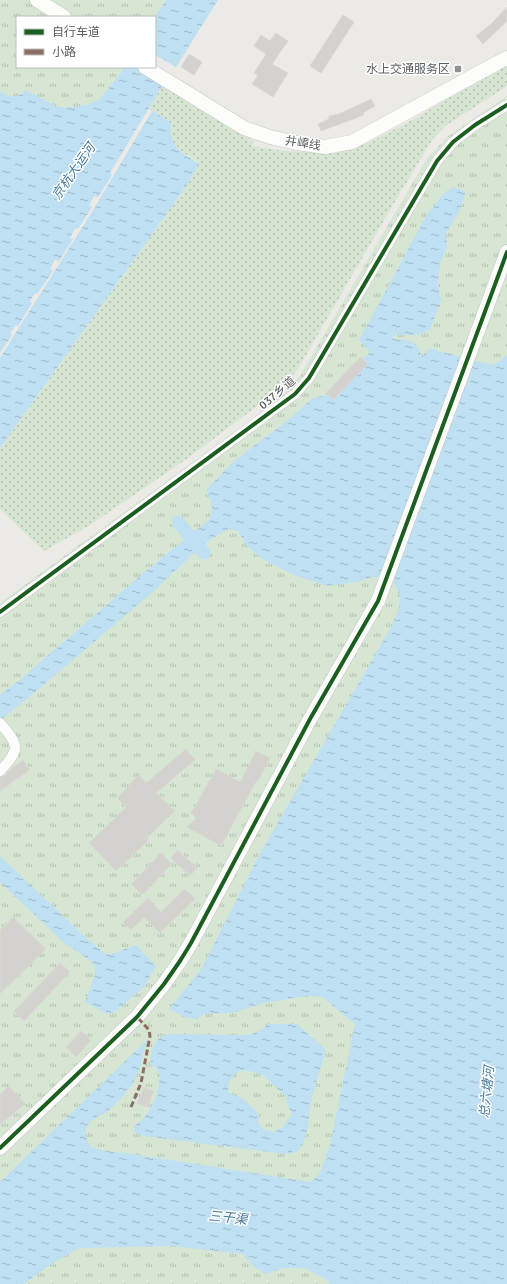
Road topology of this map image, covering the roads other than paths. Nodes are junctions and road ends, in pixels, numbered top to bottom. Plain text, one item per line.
1 (37, 0) edge
2 (62, 16) edge
3 (507, 48) edge
4 (502, 61) edge
5 (147, 68) edge
6 (507, 105) edge
7 (507, 252) edge
8 (0, 612) edge
9 (0, 723) edge
10 (0, 771) edge
11 (0, 1148) edge

1 - 2 street
3 - 4 street
4 - 5 street, 井嶂线
6 - 8 street, 037乡道
7 - 11 street
9 - 10 street

